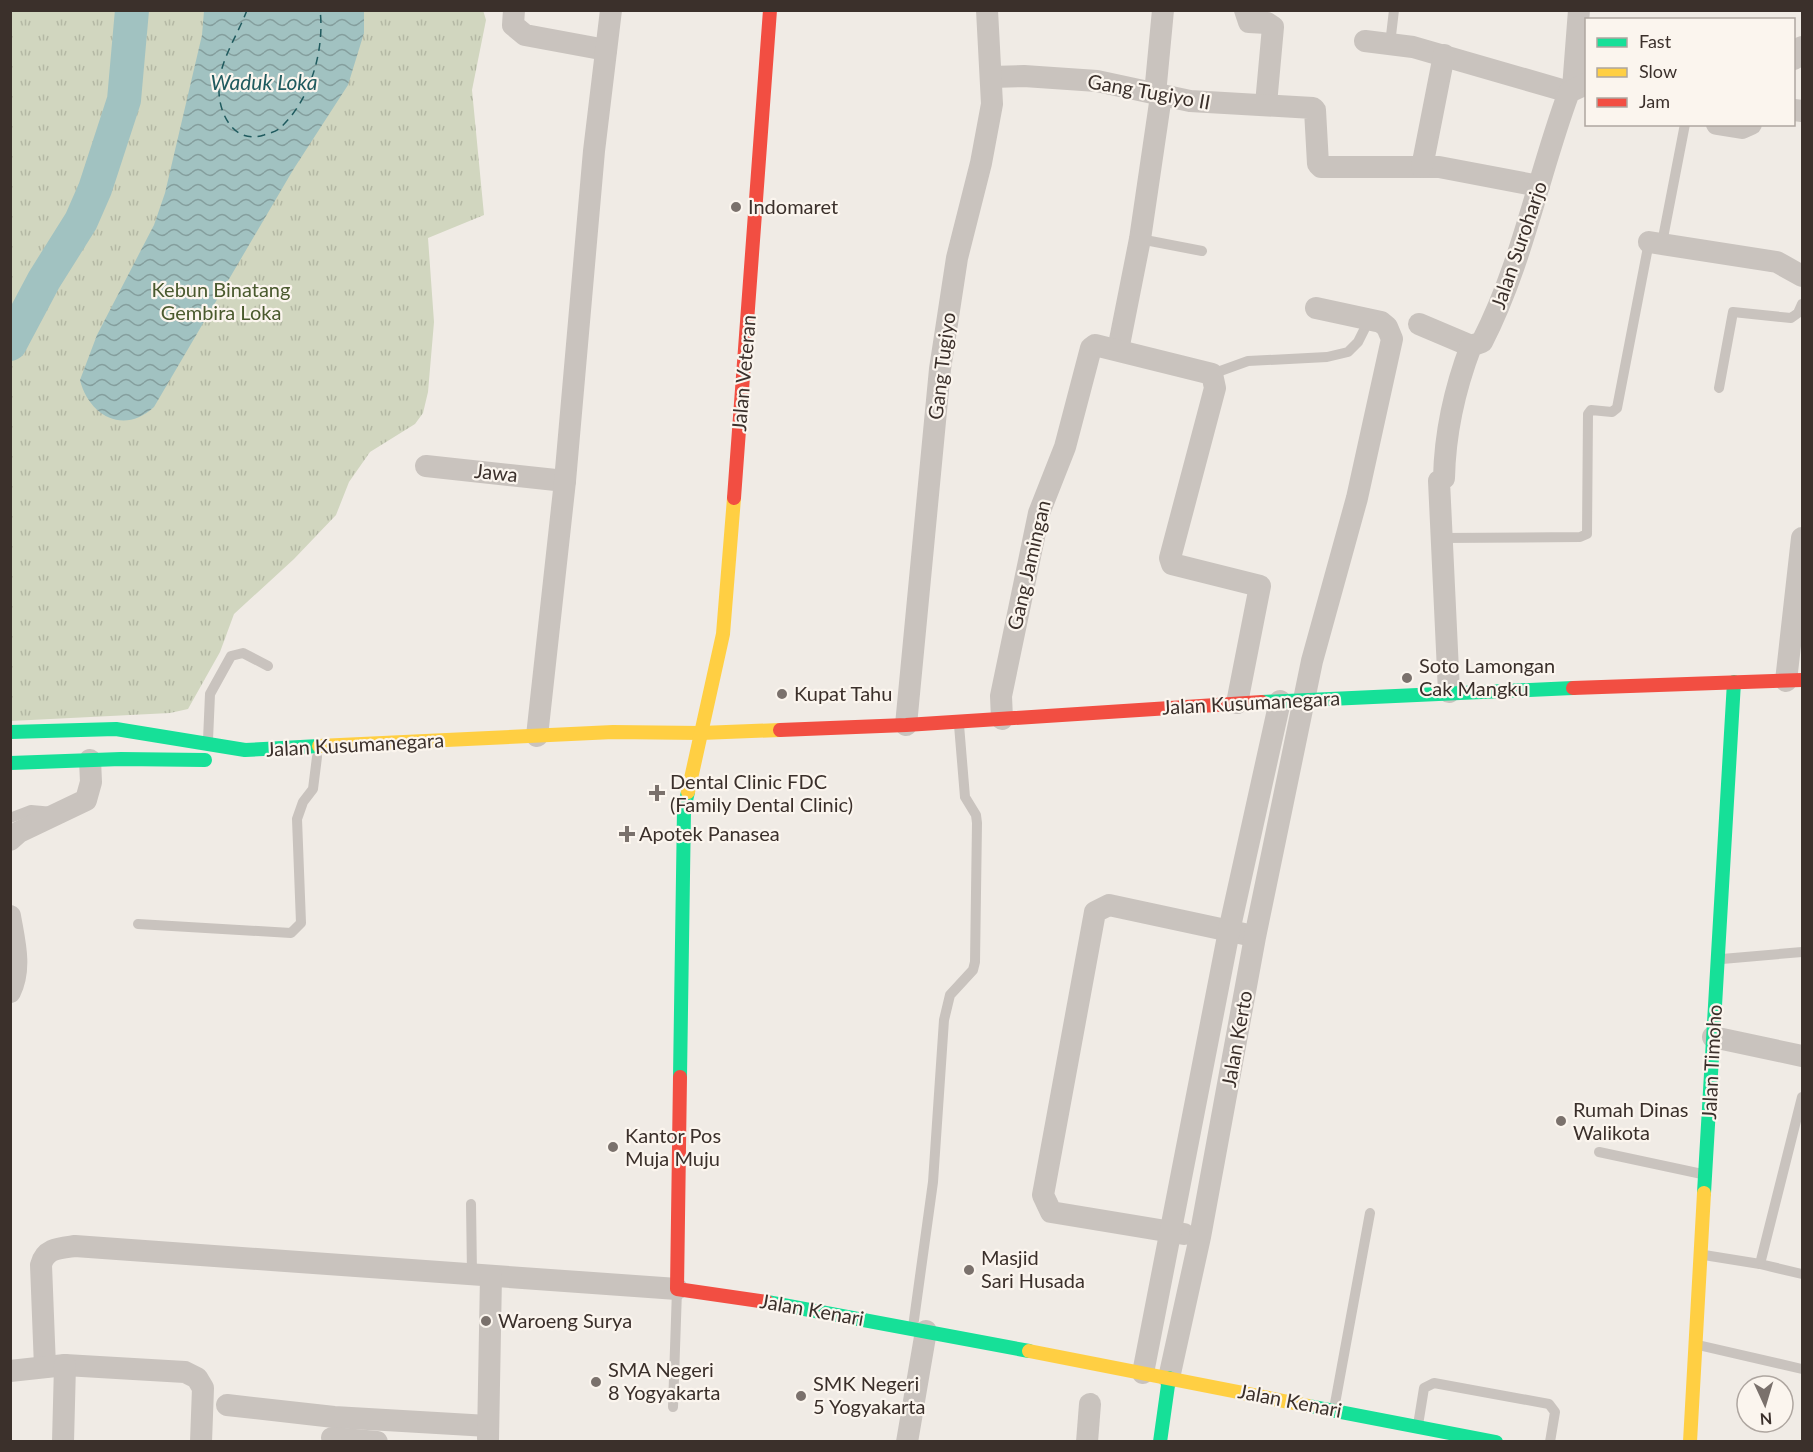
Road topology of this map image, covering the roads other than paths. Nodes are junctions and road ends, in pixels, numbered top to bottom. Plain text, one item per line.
1 (514, 10) edge
2 (610, 10) edge
3 (770, 10) edge
4 (987, 10) edge
5 (1163, 10) edge
6 (1245, 10) edge
7 (1394, 10) edge
8 (1579, 10) edge
9 (1365, 41) dead end
10 (1390, 44) junction
11 (606, 50) junction
12 (1444, 55) junction
13 (991, 77) junction
14 (1576, 88) edge
15 (1158, 95) junction
16 (1266, 104) junction
17 (1684, 126) edge
18 (1725, 126) edge
19 (1742, 126) edge
20 (1422, 167) junction
21 (1539, 186) junction
22 (1140, 239) junction
23 (1655, 242) junction
24 (1202, 251) dead end
25 (1803, 276) edge
26 (1803, 304) edge
27 (1316, 308) dead end
28 (1369, 320) junction
29 (1419, 324) dead end
30 (1471, 345) junction
31 (1118, 350) junction
32 (1212, 374) junction
33 (1719, 388) dead end
34 (426, 466) dead end
35 (565, 481) junction
36 (1440, 538) junction
37 (1803, 538) edge
38 (1799, 593) edge
39 (268, 666) dead end
40 (1794, 681) edge
41 (1734, 682) junction
42 (1449, 692) junction
43 (1304, 699) junction
44 (1280, 701) junction
45 (1237, 703) junction
46 (1002, 719) junction
47 (959, 722) junction
48 (906, 725) junction
49 (13, 732) edge
50 (701, 733) junction
51 (537, 736) junction
52 (208, 744) junction
53 (318, 757) junction
54 (10, 763) edge
55 (89, 781) junction
56 (58, 813) junction
57 (10, 818) edge
58 (10, 840) edge
59 (10, 916) edge
60 (138, 924) dead end
61 (1229, 931) junction
62 (1255, 937) junction
63 (1803, 952) edge
64 (1718, 959) junction
65 (10, 992) edge
66 (1713, 1037) junction
67 (1803, 1056) edge
68 (1803, 1097) edge
69 (1599, 1152) dead end
70 (1705, 1174) junction
71 (471, 1204) dead end
72 (1370, 1214) dead end
73 (1170, 1232) junction
74 (1200, 1237) junction
75 (677, 1239) junction
76 (1700, 1255) junction
77 (1760, 1264) junction
78 (1803, 1274) edge
79 (481, 1275) junction
80 (677, 1289) junction
81 (721, 1295) junction
82 (920, 1330) junction
83 (1695, 1344) junction
84 (55, 1366) junction
85 (1803, 1369) edge
86 (10, 1371) edge
87 (1143, 1373) junction
88 (1168, 1378) junction
89 (1090, 1404) dead end
90 (226, 1405) dead end
91 (673, 1407) dead end
92 (1334, 1409) junction
93 (1423, 1431) edge
94 (333, 1432) edge
95 (488, 1434) edge
96 (63, 1442) edge
97 (201, 1442) edge
98 (377, 1442) edge
99 (906, 1442) edge
100 (1087, 1442) edge
101 (1160, 1442) edge
102 (1496, 1442) edge
103 (1550, 1442) edge
104 (1690, 1442) edge

1 - 11 street
2 - 11 street
3 - 50 main road, Jalan Veteran
4 - 13 street, Gang Tugiyo
5 - 15 street
6 - 16 street
7 - 10 lane
8 - 14 street, Jalan Suroharjo
9 - 10 street
10 - 12 street
11 - 35 street
12 - 14 street
12 - 20 street
13 - 15 street, Gang Tugiyo II
13 - 48 street, Gang Tugiyo
14 - 21 street, Jalan Suroharjo
15 - 16 street, Gang Tugiyo II
15 - 22 street
16 - 20 street, Gang Tugiyo II
17 - 23 lane
18 - 19 street
20 - 21 street
21 - 30 street, Jalan Suroharjo
22 - 24 lane
22 - 31 street
23 - 25 street
23 - 36 lane
26 - 33 lane
27 - 28 street
28 - 32 lane
28 - 43 street, Jalan Kerto
29 - 30 street
30 - 36 street, Jalan Suroharjo
31 - 32 street
31 - 46 street, Gang Jamingan
32 - 45 street
34 - 35 street, Jawa
35 - 51 street
36 - 42 street, Jalan Suroharjo
37 - 38 street
38 - 40 street
39 - 52 lane
40 - 41 main road, Jalan Kusumanegara
41 - 42 main road, Jalan Kusumanegara
41 - 64 main road, Jalan Timoho
42 - 43 main road, Jalan Kusumanegara
43 - 44 main road, Jalan Kusumanegara
43 - 62 street, Jalan Kerto
44 - 45 main road, Jalan Kusumanegara
44 - 61 street, Jalan Kerto
45 - 46 main road, Jalan Kusumanegara
46 - 47 main road, Jalan Kusumanegara
47 - 48 main road, Jalan Kusumanegara
47 - 82 lane
48 - 50 main road, Jalan Kusumanegara
49 - 52 main road, Jalan Kusumanegara
50 - 51 main road, Jalan Kusumanegara
50 - 53 main road, Jalan Kusumanegara
50 - 75 main road
51 - 52 main road, Jalan Kusumanegara
53 - 55 main road, Jalan Kusumanegara
53 - 60 lane
54 - 55 main road, Jalan Kusumanegara
55 - 56 street
56 - 57 lane
56 - 58 street
59 - 65 street
61 - 62 street
61 - 73 street, Jalan Kerto
61 - 73 street
62 - 74 street, Jalan Kerto
63 - 64 lane
64 - 66 main road, Jalan Timoho
66 - 67 street
66 - 70 main road, Jalan Timoho
68 - 77 lane
69 - 70 lane
70 - 76 main road, Jalan Timoho
71 - 79 lane
72 - 92 lane
73 - 74 street
73 - 87 street, Jalan Kerto
74 - 88 street, Jalan Kerto
75 - 80 main road
75 - 81 main road
76 - 77 lane
76 - 83 main road, Jalan Timoho
77 - 78 lane
79 - 80 street
79 - 84 street
79 - 95 street
80 - 81 main road, Jalan Kenari
80 - 91 lane
81 - 82 main road, Jalan Kenari
82 - 87 main road, Jalan Kenari
82 - 99 street
83 - 85 lane
83 - 104 main road, Jalan Timoho
84 - 86 street
84 - 96 street
84 - 97 street
87 - 88 main road, Jalan Kenari
88 - 92 main road, Jalan Kenari
88 - 101 main road
89 - 100 street
90 - 94 street
92 - 93 main road, Jalan Kenari
93 - 102 main road, Jalan Kenari
93 - 103 lane
94 - 95 street
94 - 98 street

